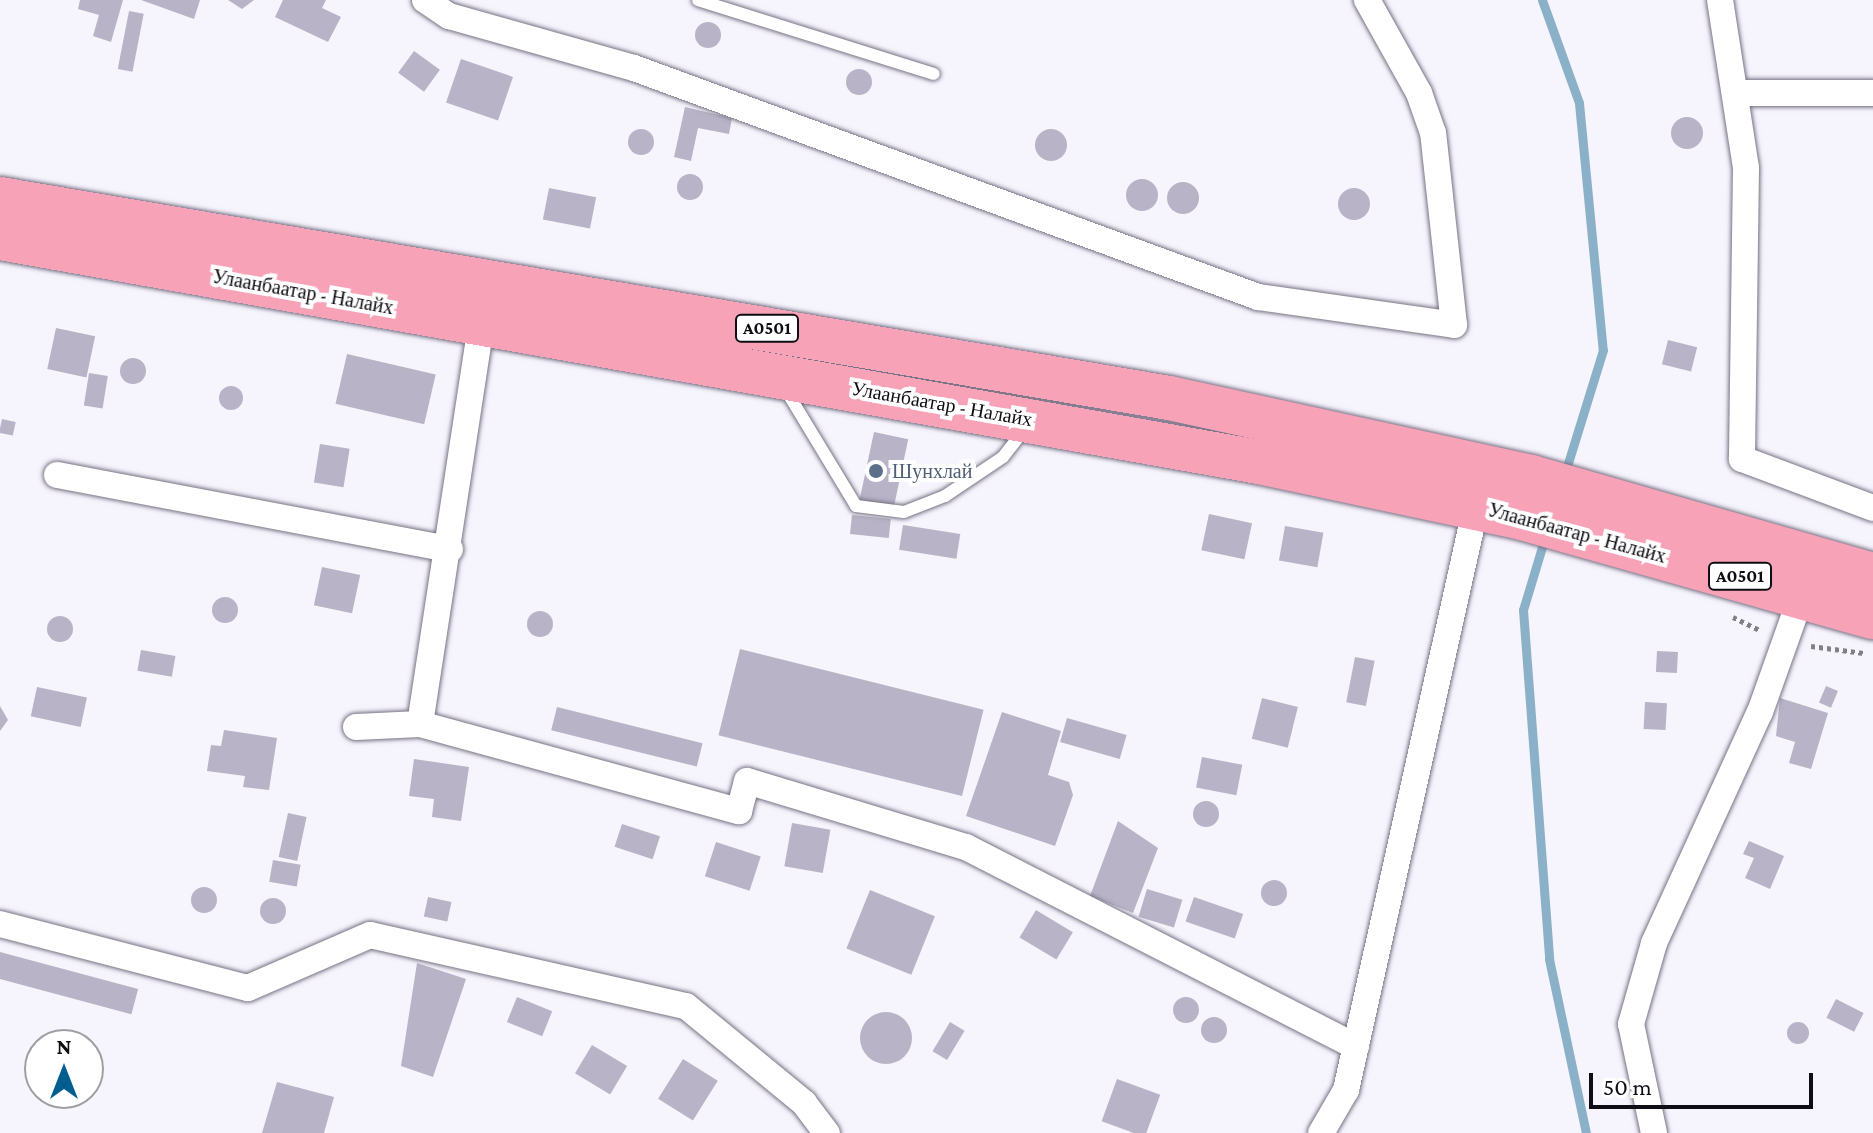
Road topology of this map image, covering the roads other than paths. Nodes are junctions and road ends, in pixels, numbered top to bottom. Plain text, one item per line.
1 (425, 0) edge
2 (698, 0) edge
3 (1367, 0) edge
4 (1720, 0) edge
5 (454, 8) edge
6 (934, 74) dead end
7 (1736, 93) junction
8 (1870, 95) edge
9 (0, 199) edge
10 (0, 238) edge
11 (481, 324) junction
12 (776, 374) junction
13 (1032, 420) junction
14 (57, 475) dead end
15 (1527, 497) junction
16 (1476, 506) junction
17 (1873, 508) edge
18 (450, 549) junction
19 (1873, 575) edge
20 (1802, 594) junction
21 (1873, 617) edge
22 (420, 724) junction
23 (356, 727) dead end
24 (0, 924) edge
25 (1356, 1047) junction
26 (827, 1133) edge
27 (1321, 1133) edge
28 (1654, 1133) edge

1 - 5 street
2 - 6 lane
3 - 5 street
4 - 7 street
7 - 8 street
7 - 17 street
9 - 15 highway, Улаанбаатар - Налайх / A0501
10 - 11 highway, Улаанбаатар - Налайх / A0501
11 - 12 highway, Улаанбаатар - Налайх / A0501
11 - 18 street
12 - 13 highway, Улаанбаатар - Налайх / A0501
12 - 13 lane
13 - 16 highway, Улаанбаатар - Налайх / A0501
14 - 18 street
15 - 16 highway, Улаанбаатар - Налайх / A0501
15 - 19 highway, Улаанбаатар - Налайх / A0501
15 - 20 highway, Улаанбаатар - Налайх / A0501
16 - 25 street
18 - 22 street
20 - 21 highway, Улаанбаатар - Налайх / A0501
20 - 28 street
22 - 23 street
22 - 25 street
24 - 26 street
25 - 27 street

